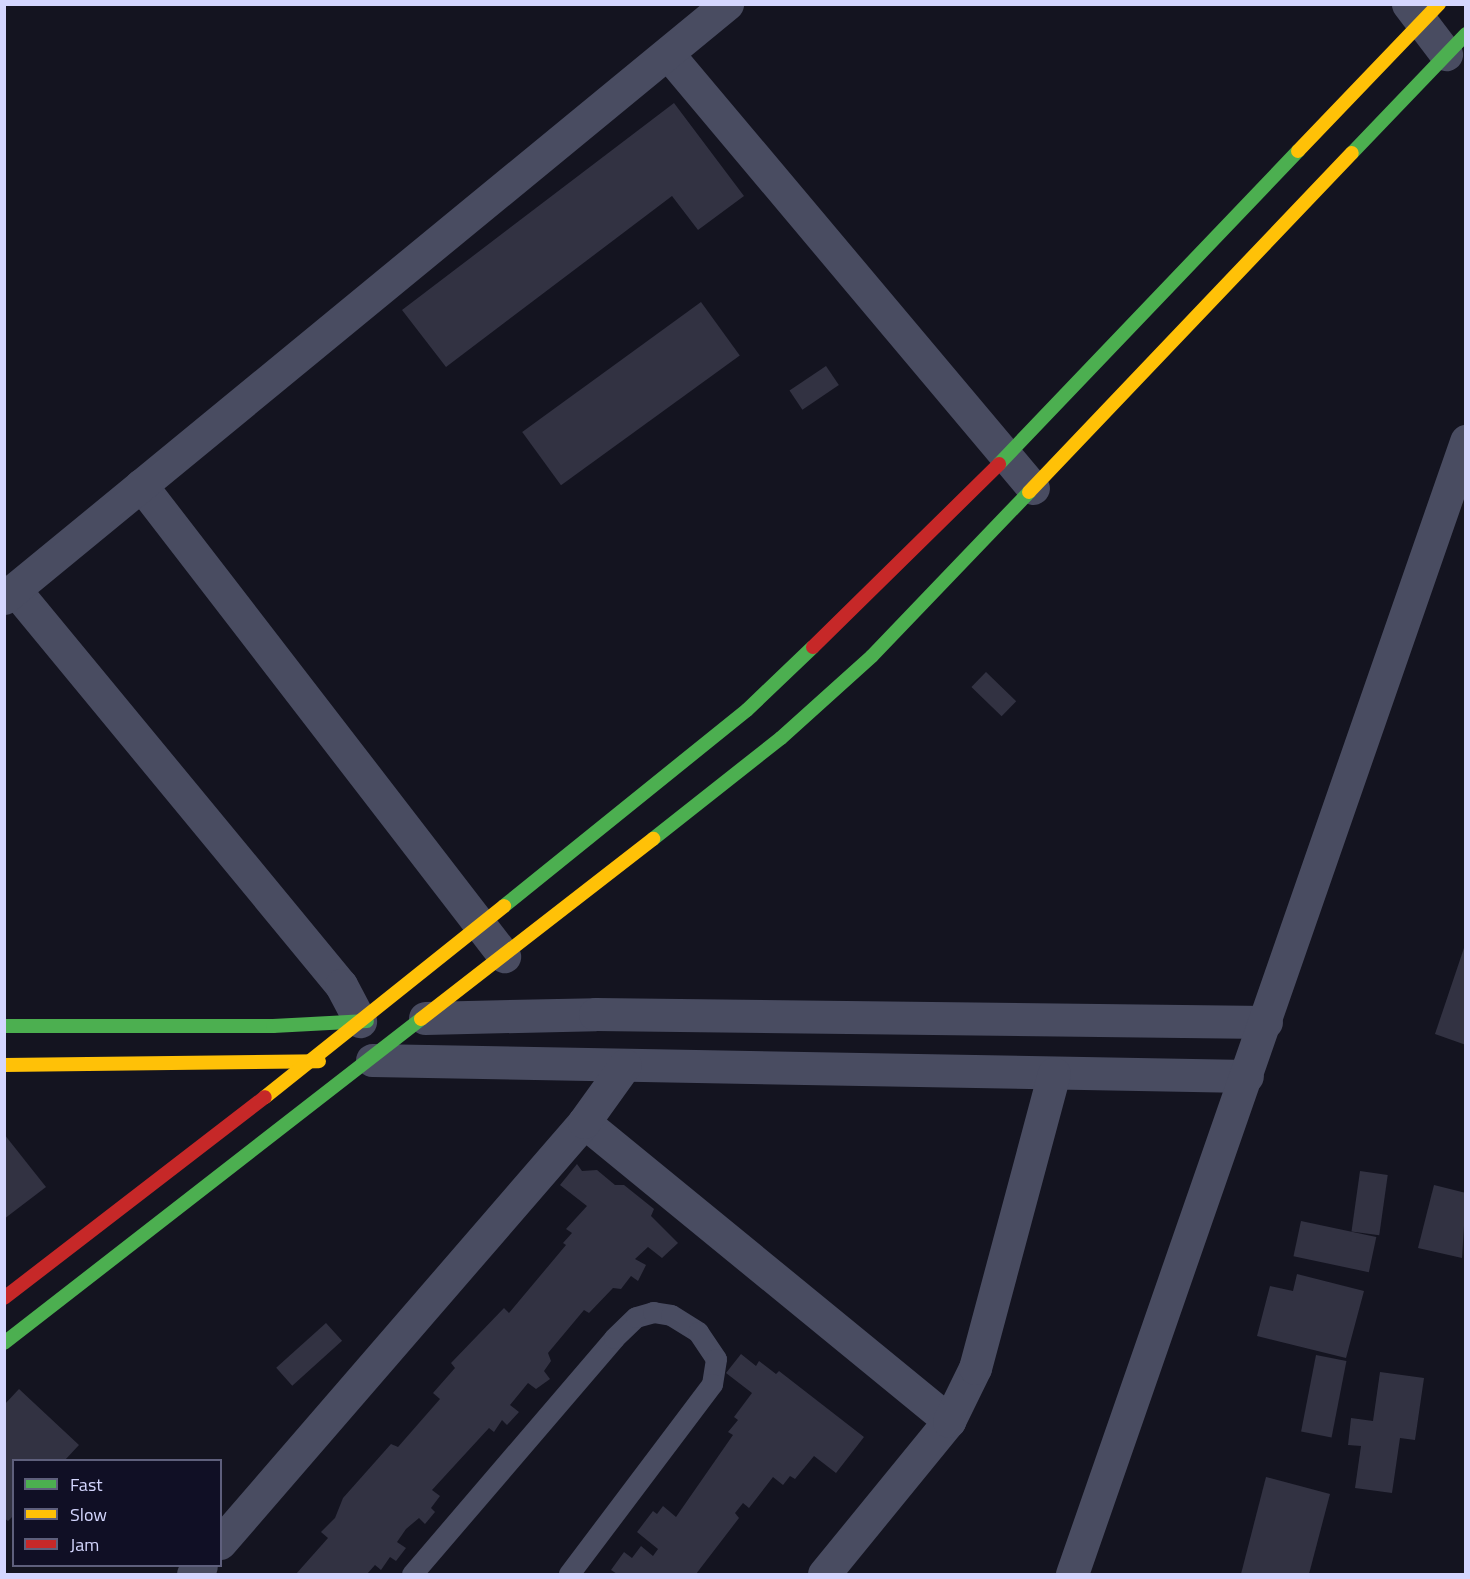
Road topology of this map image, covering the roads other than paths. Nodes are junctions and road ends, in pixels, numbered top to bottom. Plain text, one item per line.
1 (727, 4) edge
2 (1423, 10) edge
3 (1456, 44) edge
4 (668, 54) junction
5 (1466, 441) edge
6 (1004, 457) junction
7 (141, 485) junction
8 (1033, 488) junction
9 (10, 594) edge
10 (480, 925) junction
11 (504, 956) junction
12 (425, 1018) junction
13 (378, 1020) junction
14 (1266, 1022) junction
15 (4, 1026) edge
16 (352, 1060) junction
17 (312, 1061) junction
18 (4, 1065) edge
19 (625, 1065) junction
20 (1054, 1073) junction
21 (1247, 1076) junction
22 (584, 1122) junction
23 (4, 1298) edge
24 (4, 1344) edge
25 (949, 1421) junction
26 (222, 1541) edge
27 (412, 1575) edge
28 (569, 1575) edge
29 (824, 1575) edge
30 (1072, 1575) edge

1 - 4 street
2 - 3 street
2 - 6 main road
3 - 8 main road
4 - 6 street
4 - 7 street
5 - 14 street
6 - 8 street
6 - 10 main road
7 - 9 street
7 - 10 street
8 - 11 main road
9 - 13 street
10 - 11 street
10 - 13 main road
11 - 12 main road
12 - 13 main road
12 - 14 street
12 - 16 main road
13 - 15 main road
13 - 17 main road
14 - 21 street
16 - 17 main road
16 - 19 street
16 - 24 main road
17 - 18 main road
17 - 23 main road
19 - 20 street
19 - 22 street
20 - 21 street
20 - 25 street
21 - 30 street
22 - 25 street
22 - 26 street
25 - 29 street
27 - 28 lane

